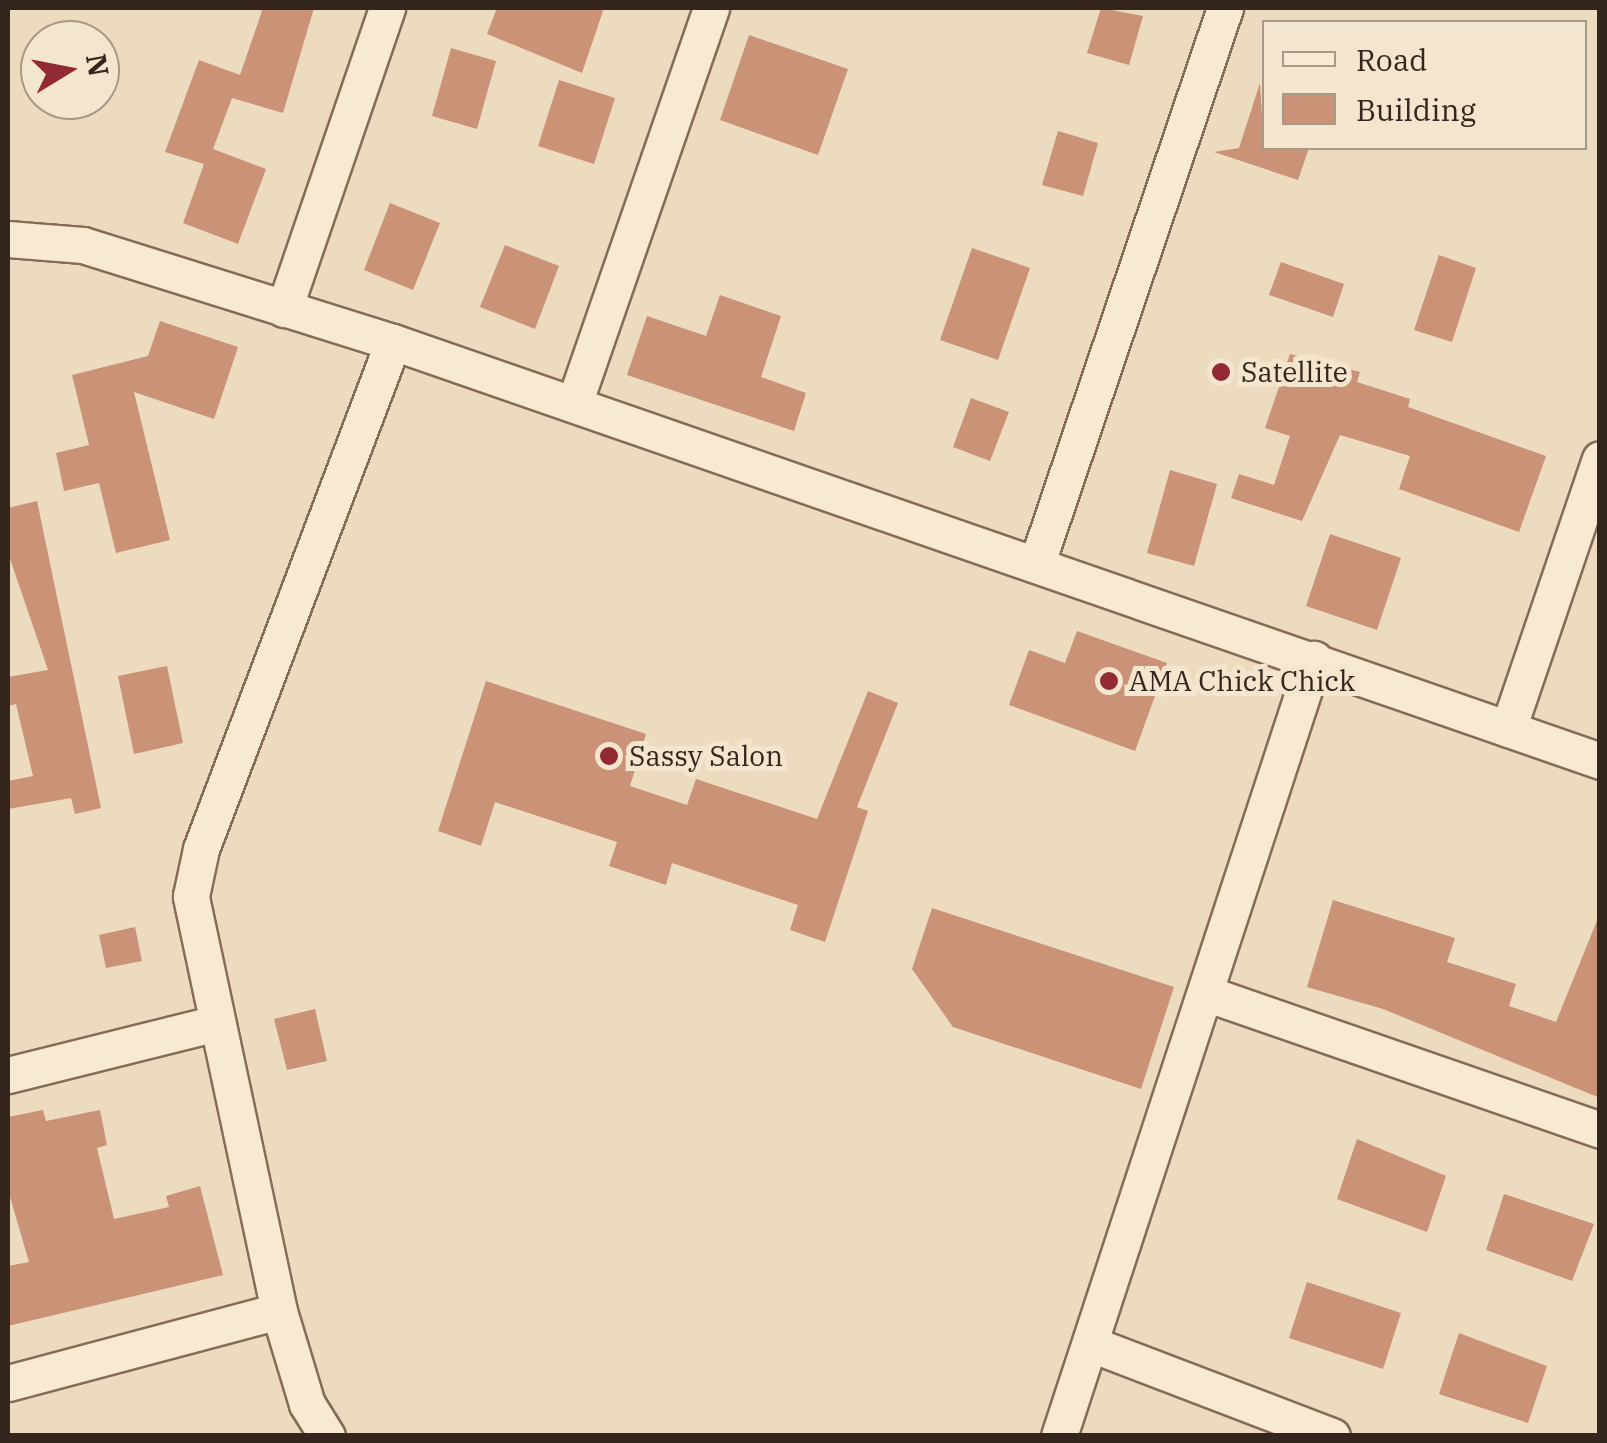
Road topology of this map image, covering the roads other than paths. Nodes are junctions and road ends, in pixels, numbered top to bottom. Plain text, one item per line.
1 (387, 8) edge
2 (711, 8) edge
3 (1225, 8) edge
4 (8, 240) edge
5 (284, 309) junction
6 (393, 342) junction
7 (574, 404) junction
8 (1600, 459) edge
9 (1586, 546) edge
10 (1038, 560) junction
11 (1314, 659) junction
12 (1508, 729) junction
13 (1600, 762) edge
14 (1205, 993) junction
15 (213, 1024) junction
16 (8, 1074) edge
17 (1600, 1130) edge
18 (279, 1311) junction
19 (1091, 1344) junction
20 (8, 1383) edge
21 (327, 1436) edge
22 (1059, 1436) edge
23 (1332, 1436) edge

1 - 5 street
2 - 7 street
3 - 10 street
4 - 5 street
5 - 6 street
6 - 7 street
6 - 15 street
7 - 10 street
8 - 9 street
9 - 12 street
10 - 11 street
11 - 12 street
11 - 14 street
12 - 13 street
14 - 17 street
14 - 19 street
15 - 16 street
15 - 18 street
18 - 20 street
18 - 21 street
19 - 22 street
19 - 23 street

